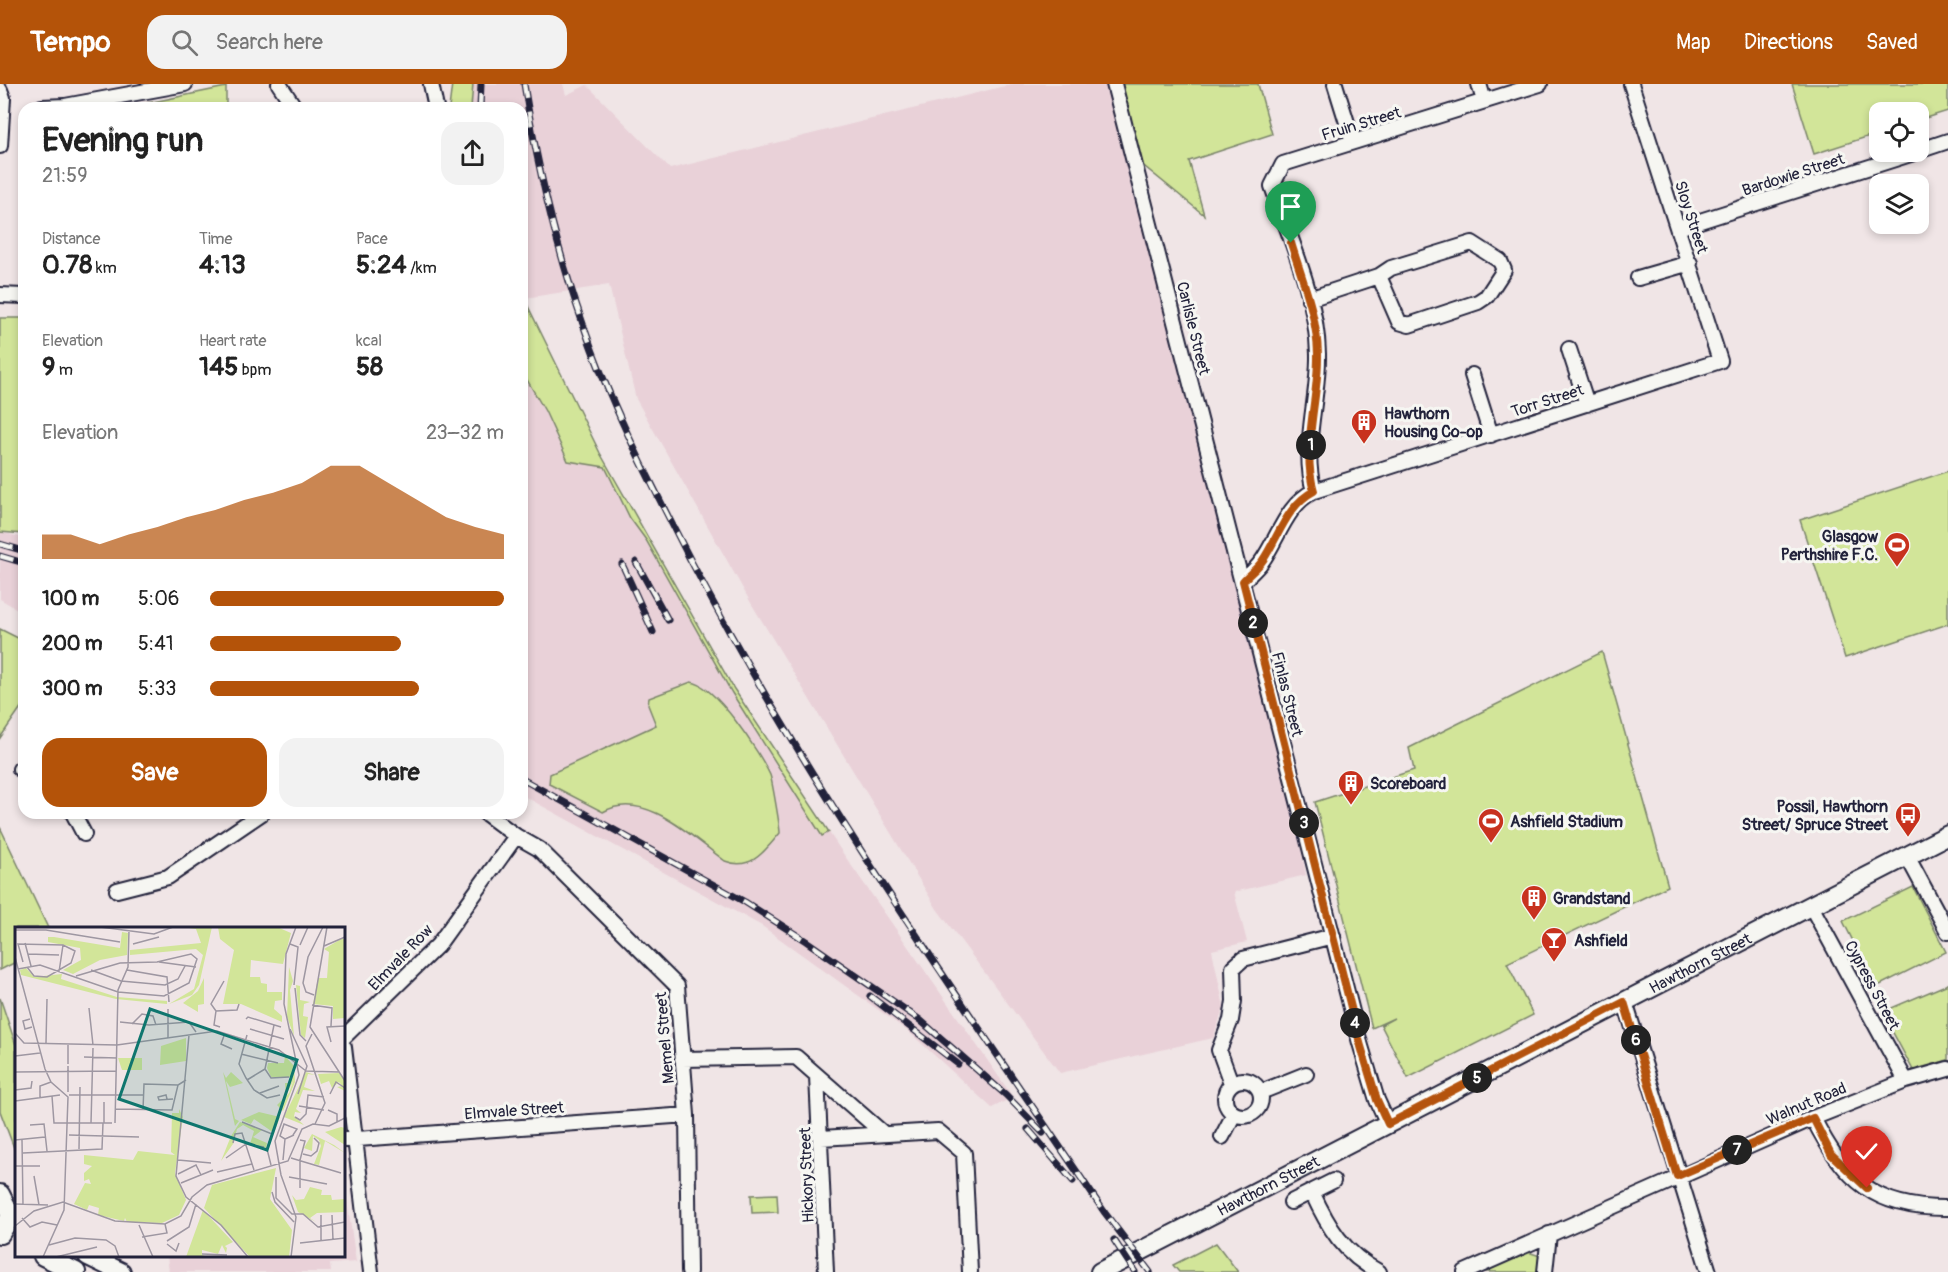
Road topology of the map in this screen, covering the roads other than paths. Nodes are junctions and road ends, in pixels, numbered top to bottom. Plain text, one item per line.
1 (185, 84) edge
2 (279, 84) edge
3 (431, 84) edge
4 (1114, 84) edge
5 (1335, 84) edge
6 (1479, 84) edge
7 (1540, 84) edge
8 (1632, 84) edge
9 (0, 90) edge
10 (1484, 101) junction
11 (87, 102) edge
12 (291, 102) edge
13 (435, 102) edge
14 (1948, 141) edge
15 (1353, 142) junction
16 (0, 146) edge
17 (1929, 147) edge
18 (1884, 162) edge
19 (1678, 228) junction
20 (1690, 263) junction
21 (1380, 276) junction
22 (1638, 279) dead end
23 (0, 295) edge
24 (18, 296) edge
25 (1309, 299) junction
26 (1569, 349) dead end
27 (1720, 361) joint
28 (1472, 375) dead end
29 (1587, 404) junction
30 (1491, 435) junction
31 (1314, 491) junction
32 (1243, 581) junction
33 (76, 819) edge
34 (253, 819) edge
35 (493, 819) edge
36 (84, 834) dead end
37 (1948, 835) edge
38 (516, 836) junction
39 (1907, 856) junction
40 (117, 890) dead end
41 (1811, 906) junction
42 (1948, 932) edge
43 (1333, 936) junction
44 (1624, 1002) junction
45 (345, 1036) edge
46 (682, 1059) junction
47 (345, 1062) edge
48 (1948, 1069) edge
49 (1306, 1074) dead end
50 (817, 1076) junction
51 (1906, 1081) junction
52 (1231, 1083) junction
53 (1261, 1092) junction
54 (1234, 1114) junction
55 (687, 1115) junction
56 (1813, 1118) junction
57 (1388, 1124) junction
58 (884, 1134) junction
59 (1222, 1137) dead end
60 (821, 1138) junction
61 (350, 1139) edge
62 (1677, 1176) junction
63 (1333, 1181) dead end
64 (1312, 1192) junction
65 (0, 1194) edge
66 (1292, 1202) dead end
67 (1948, 1208) edge
68 (9, 1216) edge
69 (0, 1234) edge
70 (1549, 1234) junction
71 (15, 1241) edge
72 (45, 1257) edge
73 (90, 1257) edge
74 (76, 1272) edge
75 (121, 1272) edge
76 (371, 1272) edge
77 (689, 1272) edge
78 (826, 1272) edge
79 (970, 1272) edge
80 (1100, 1272) edge
81 (1379, 1272) edge
82 (1465, 1272) edge
83 (1545, 1272) edge
84 (1709, 1272) edge

1 - 11 street
2 - 12 street
3 - 13 street
4 - 32 street, Carlisle Street
5 - 15 street
6 - 10 street
7 - 10 street, Fruin Street
8 - 19 street, Sloy Street
9 - 16 street
10 - 15 street, Fruin Street
14 - 17 street, Bardowie Street
15 - 25 street, Fruin Street
18 - 19 street, Bardowie Street
19 - 20 street, Sloy Street
20 - 22 street
20 - 27 street, Sloy Street
21 - 21 street
21 - 25 street
23 - 24 street
25 - 31 street
26 - 29 street
27 - 29 street, Torr Street
28 - 30 street
29 - 30 street, Torr Street
30 - 31 street, Torr Street
31 - 32 street
32 - 43 street, Finlas Street
33 - 36 street
34 - 40 street
35 - 38 street, Memel Street
37 - 39 main road, Hawthorn Street
38 - 45 street, Elmvale Row
38 - 46 street, Memel Street
39 - 41 main road, Hawthorn Street
39 - 42 street
41 - 44 main road, Hawthorn Street
41 - 51 street, Cypress Street
43 - 52 street
43 - 57 street, Finlas Street
44 - 57 main road, Hawthorn Street
44 - 62 street
46 - 50 street
46 - 55 street, Memel Street
47 - 61 street
48 - 51 street, Walnut Road
49 - 53 street
50 - 58 street
50 - 60 street, Hickory Street
51 - 56 street, Walnut Road
52 - 53 street
52 - 54 street
53 - 54 street
54 - 59 street
55 - 61 street, Elmvale Street
55 - 77 street, Memel Street
56 - 62 street, Walnut Road
56 - 67 street
57 - 80 main road, Hawthorn Street
58 - 60 street
58 - 79 street
60 - 78 street, Hickory Street
61 - 76 street
62 - 70 street, Walnut Road
62 - 84 street
63 - 64 street
64 - 66 street
64 - 81 street
65 - 68 main road
68 - 69 main road
69 - 71 main road
70 - 82 street, Walnut Road
70 - 83 street
72 - 74 main road
73 - 75 main road

